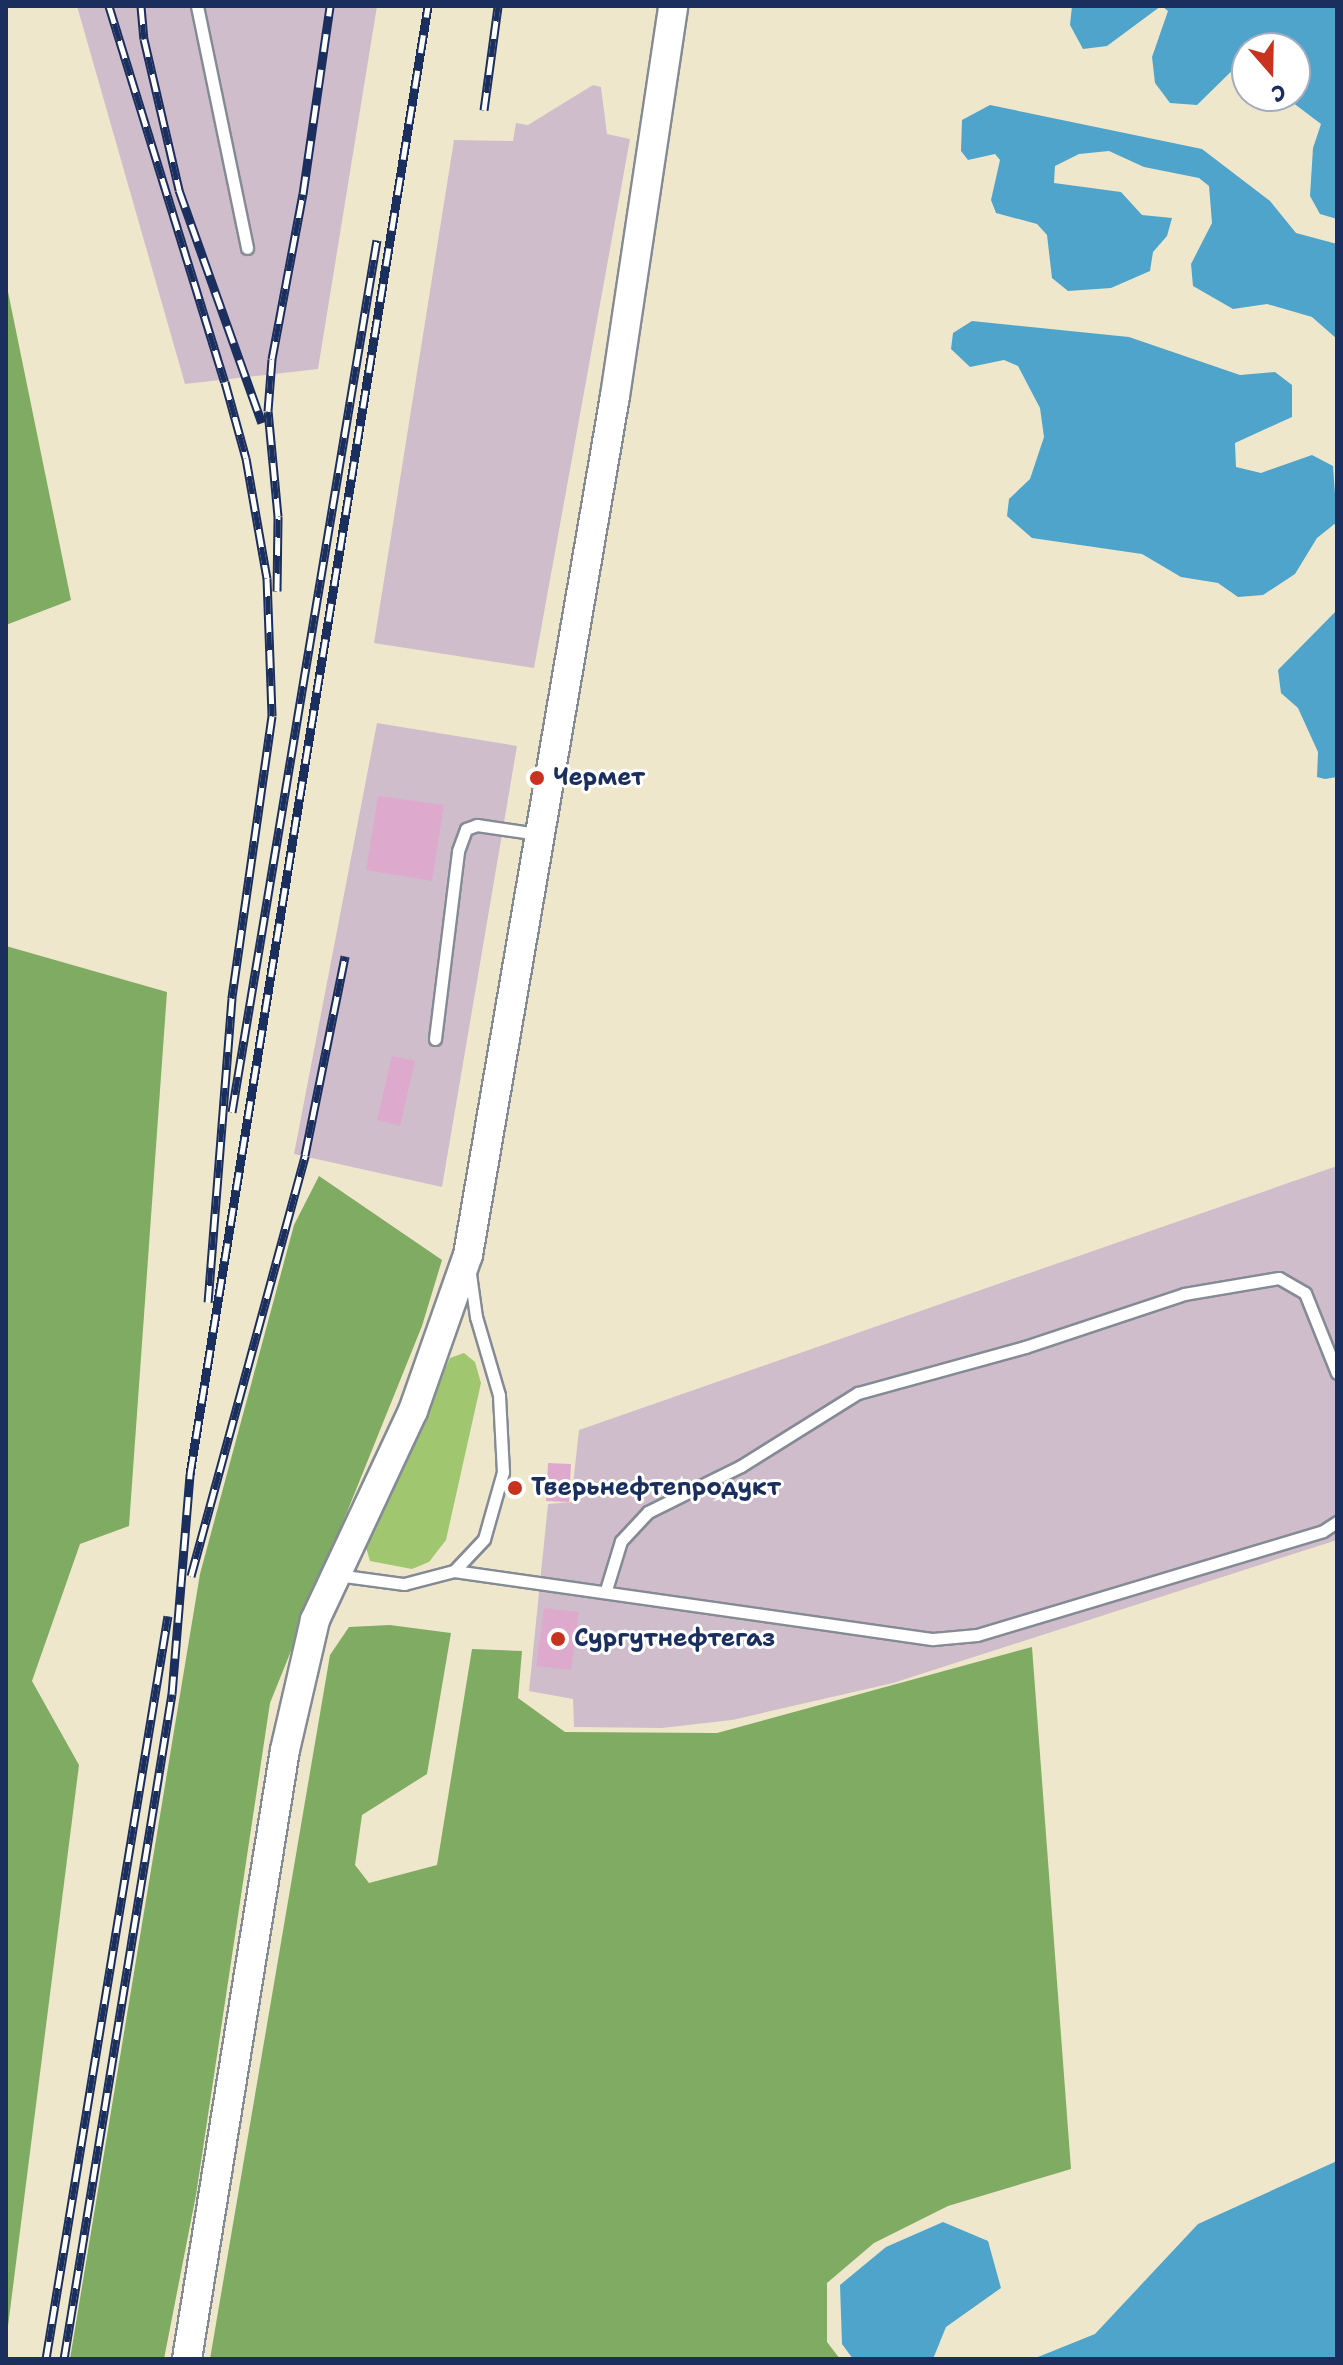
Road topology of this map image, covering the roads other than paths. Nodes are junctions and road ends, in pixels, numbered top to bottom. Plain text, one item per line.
1 (197, 6) edge
2 (673, 6) edge
3 (247, 248) dead end
4 (543, 835) junction
5 (435, 1039) dead end
6 (468, 1255) junction
7 (1337, 1373) edge
8 (1337, 1522) edge
9 (454, 1571) junction
10 (336, 1575) junction
11 (606, 1590) junction
12 (187, 2359) edge

1 - 3 lane
2 - 4 street
4 - 5 lane
4 - 6 street
6 - 9 lane
6 - 10 street
7 - 11 lane
8 - 11 lane
9 - 10 lane
9 - 11 lane
10 - 12 street

